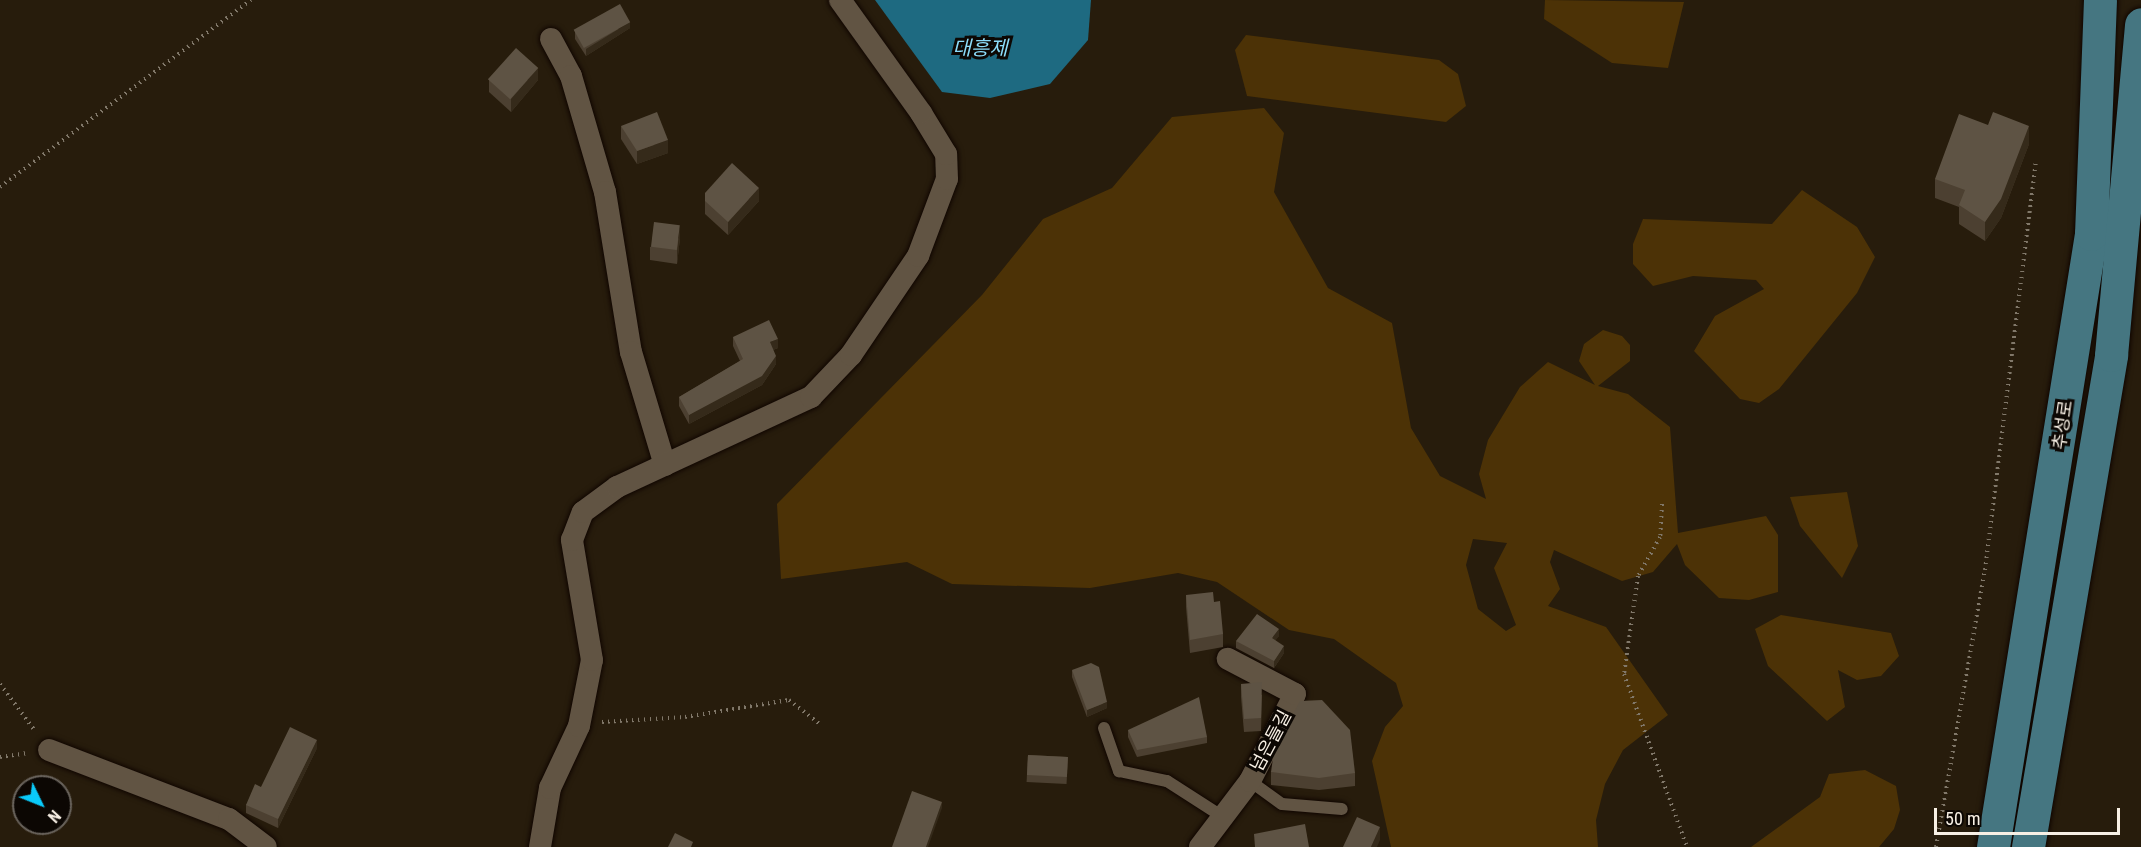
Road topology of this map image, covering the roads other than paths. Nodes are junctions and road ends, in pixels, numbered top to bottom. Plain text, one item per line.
1 (840, 0) edge
2 (2100, 0) edge
3 (2141, 24) edge
4 (551, 39) dead end
5 (664, 465) junction
6 (1228, 659) dead end
7 (1104, 728) dead end
8 (49, 750) road end
9 (1250, 781) junction
10 (1342, 808) dead end
11 (1223, 817) junction
12 (266, 847) edge
13 (540, 847) edge
14 (1200, 847) edge
15 (1993, 847) edge
16 (2028, 847) edge

1 - 5 street
2 - 15 main road, 추성로
3 - 16 main road, 추성로
4 - 5 street
5 - 13 street
6 - 9 street, 넘은들길
7 - 11 lane
8 - 12 street
9 - 10 lane
9 - 11 street, 넘은들길
11 - 14 street, 넘은들길

